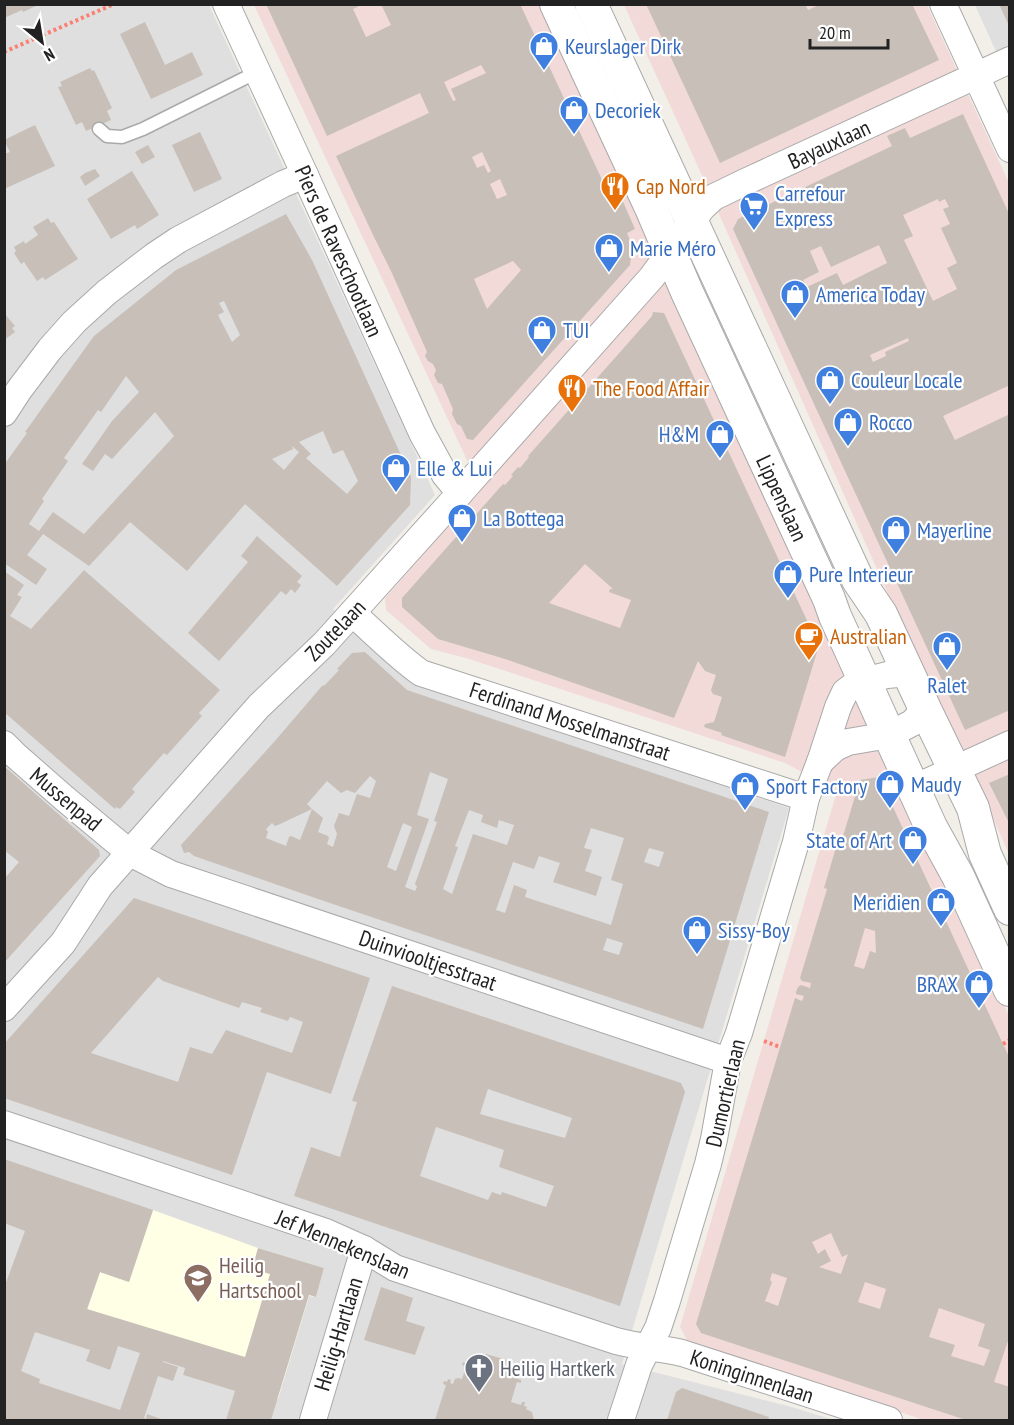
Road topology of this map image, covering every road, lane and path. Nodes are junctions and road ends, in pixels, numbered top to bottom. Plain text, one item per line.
1 (114, 4) edge
2 (226, 4) edge
3 (556, 4) edge
4 (591, 4) edge
5 (943, 4) edge
6 (4, 52) edge
7 (1010, 60) edge
8 (257, 72) junction
9 (976, 76) junction
10 (99, 129) dead end
11 (1010, 149) edge
12 (305, 175) junction
13 (692, 222) junction
14 (669, 252) junction
15 (4, 413) edge
16 (460, 493) junction
17 (352, 613) junction
18 (908, 673) junction
19 (864, 681) junction
20 (925, 709) junction
21 (889, 735) junction
22 (4, 744) edge
23 (1010, 744) edge
24 (820, 762) junction
25 (955, 770) junction
26 (914, 788) junction
27 (806, 798) junction
28 (130, 853) junction
29 (1010, 909) edge
30 (1010, 990) edge
31 (4, 1008) edge
32 (1010, 1040) edge
33 (1003, 1044) dead end
34 (728, 1061) junction
35 (4, 1124) edge
36 (364, 1249) junction
37 (648, 1348) junction
38 (313, 1420) edge
39 (621, 1420) edge
40 (889, 1420) edge

1 - 6 path
2 - 8 street, Piers de Raveschootlaan
3 - 14 street, Lippenslaan
4 - 13 street, Lippenslaan
5 - 9 street
7 - 9 street, Bayauxlaan
8 - 10 lane
8 - 12 street, Piers de Raveschootlaan
9 - 11 street
9 - 13 street, Bayauxlaan
12 - 15 street
12 - 16 street, Piers de Raveschootlaan
13 - 14 street, Bayauxlaan
13 - 18 street, Lippenslaan
14 - 16 street, Zoutelaan
14 - 19 street, Lippenslaan
16 - 17 street, Zoutelaan
17 - 27 street, Ferdinand Mosselmanstraat
17 - 28 street, Zoutelaan
18 - 19 street, Dumortierlaan
18 - 20 street, Lippenslaan
19 - 21 street, Lippenslaan
19 - 24 street, Dumortierlaan
20 - 21 street
20 - 25 street, Lippenslaan
21 - 24 street
21 - 26 street, Lippenslaan
22 - 28 street, Mussenpad
23 - 25 street
24 - 27 street, Dumortierlaan
25 - 26 street
25 - 29 street, Lippenslaan
26 - 30 street, Lippenslaan
27 - 34 street, Dumortierlaan
28 - 31 street, Zoutelaan
28 - 34 street, Duinviooltjesstraat
32 - 33 path
34 - 37 street, Dumortierlaan
35 - 36 street, Jef Mennekenslaan
36 - 37 street, Jef Mennekenslaan
36 - 38 street, Heilig-Hartlaan
37 - 39 street, Dumortierlaan
37 - 40 street, Koninginnenlaan

